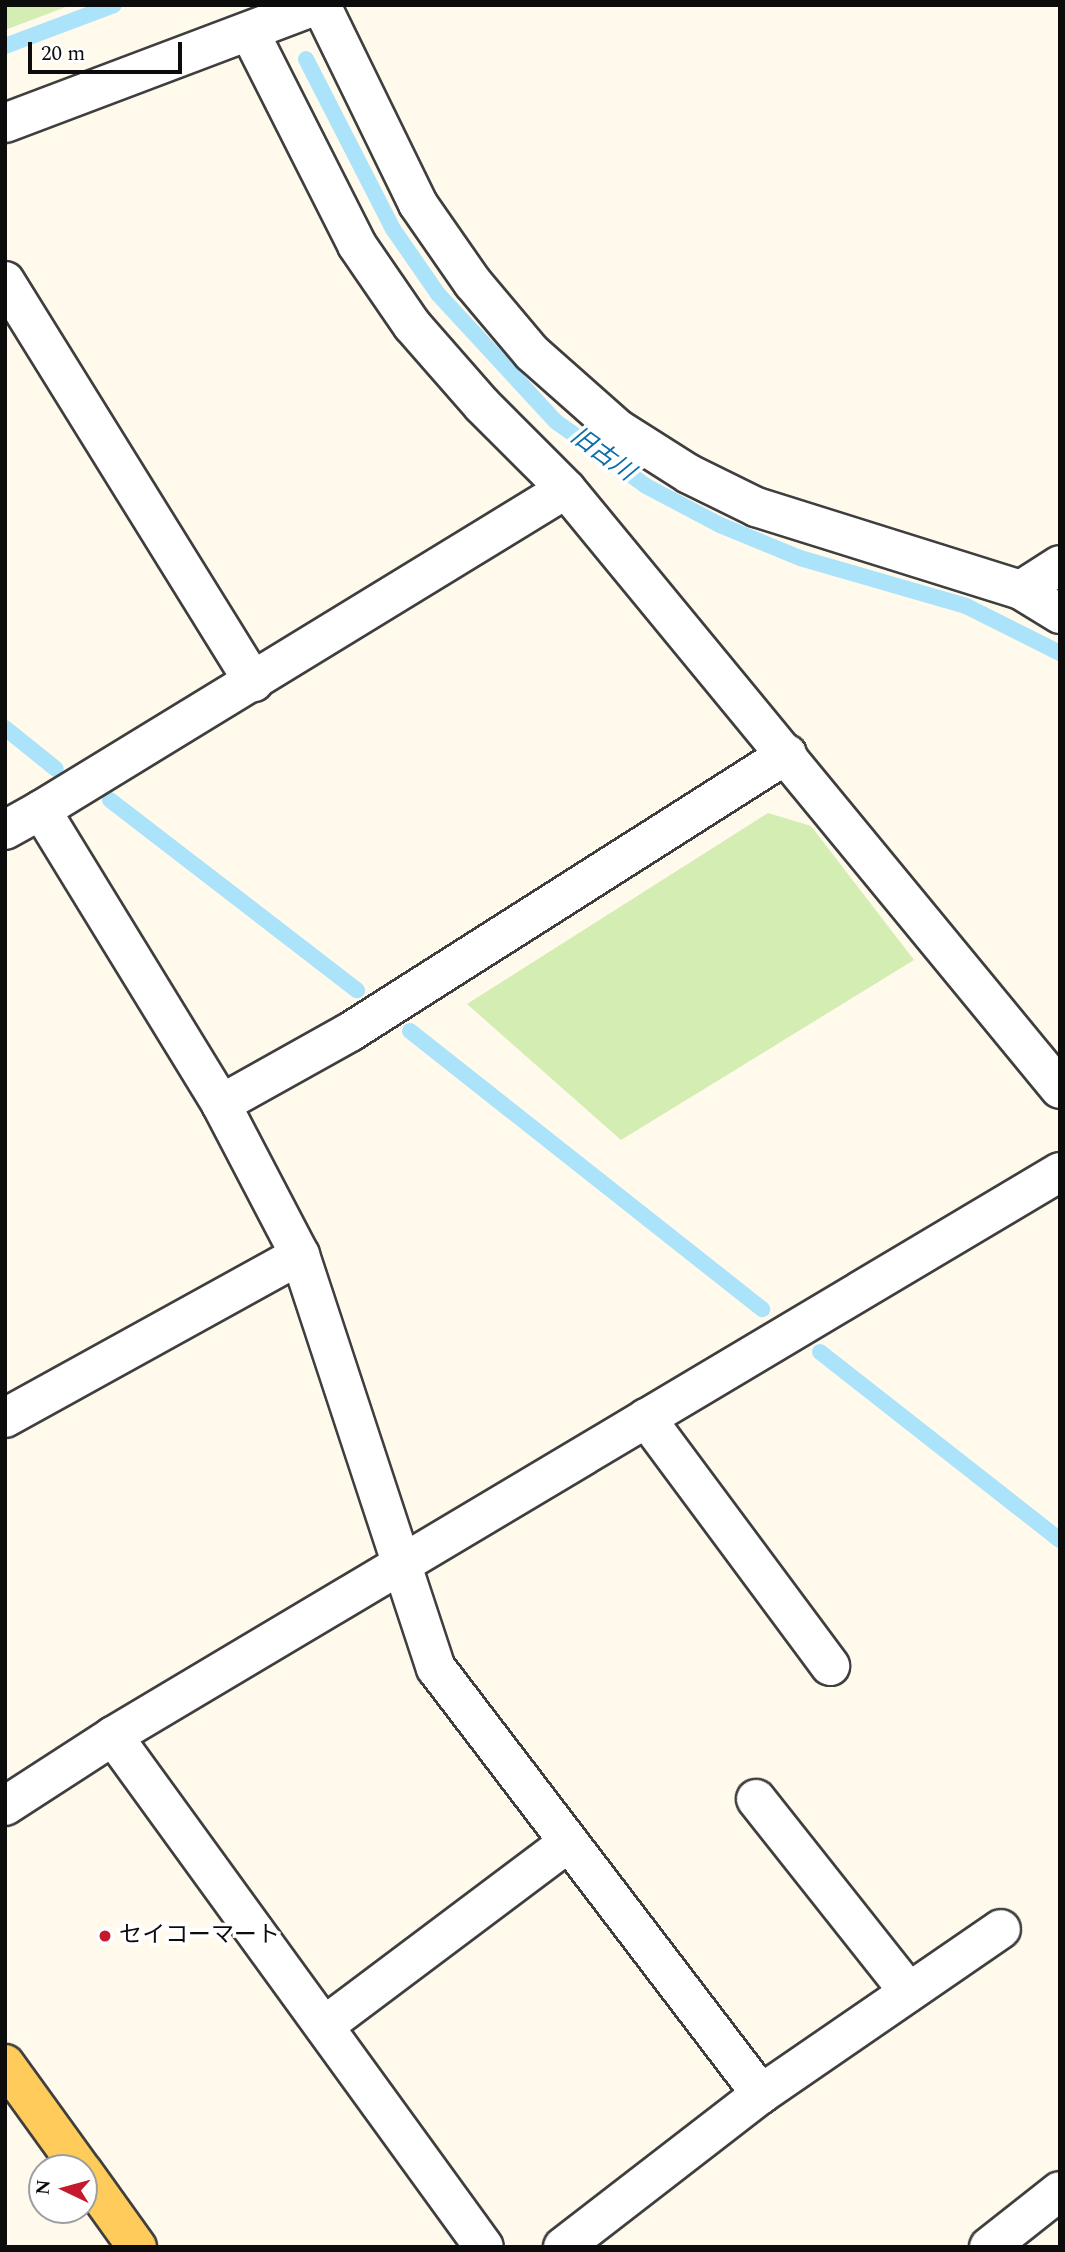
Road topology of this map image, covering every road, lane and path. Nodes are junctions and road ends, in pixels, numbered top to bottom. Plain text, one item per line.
1 (319, 5) edge
2 (250, 33) junction
3 (5, 123) edge
4 (5, 281) edge
5 (566, 489) junction
6 (1060, 565) edge
7 (1021, 590) junction
8 (1060, 614) edge
9 (254, 682) junction
10 (788, 754) junction
11 (41, 810) junction
12 (5, 830) edge
13 (1060, 1089) edge
14 (221, 1104) junction
15 (1060, 1172) edge
16 (300, 1255) junction
17 (5, 1418) edge
18 (646, 1418) junction
19 (402, 1563) junction
20 (830, 1666) dead end
21 (113, 1736) junction
22 (756, 1798) dead end
23 (5, 1806) edge
24 (569, 1842) junction
25 (1001, 1929) dead end
26 (909, 1992) junction
27 (324, 2026) junction
28 (5, 2064) edge
29 (761, 2094) junction
30 (70, 2154) edge
31 (1060, 2191) edge
32 (98, 2193) edge
33 (137, 2247) edge
34 (484, 2247) edge
35 (563, 2247) edge
36 (989, 2247) edge

1 - 2 street
1 - 7 street
2 - 3 street
2 - 5 street
4 - 9 street
5 - 9 street
5 - 10 street
6 - 7 street
7 - 8 street
9 - 11 street
10 - 13 street
10 - 14 street
11 - 12 street
11 - 14 street
14 - 16 street
15 - 18 street
16 - 17 street
16 - 19 street
18 - 19 street
18 - 20 street
19 - 21 street
19 - 24 street
21 - 23 street
21 - 27 street
22 - 26 street
24 - 27 street
24 - 29 street
25 - 26 street
26 - 29 street
27 - 34 street
28 - 30 main road
29 - 35 street
31 - 36 street
32 - 33 main road

